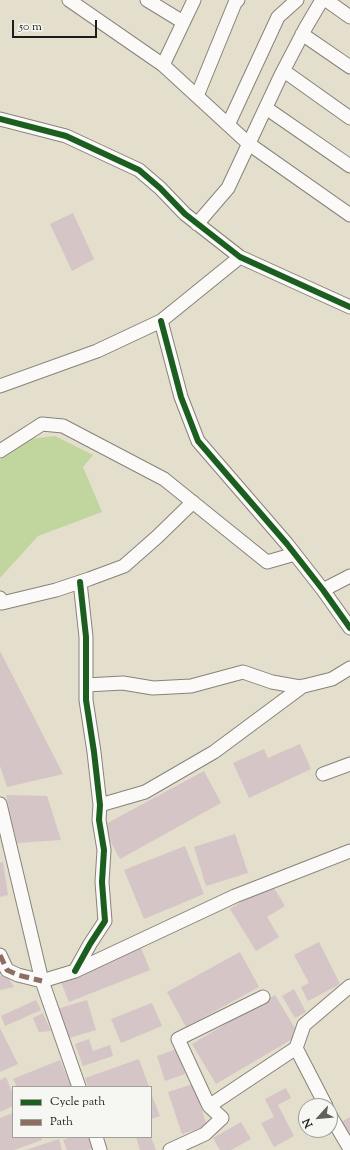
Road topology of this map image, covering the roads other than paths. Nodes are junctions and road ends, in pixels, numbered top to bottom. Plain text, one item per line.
1 (69, 0) edge
2 (147, 0) edge
3 (194, 0) edge
4 (297, 0) edge
5 (322, 0) edge
6 (326, 0) edge
7 (234, 1) edge
8 (350, 17) edge
9 (183, 22) junction
10 (302, 34) junction
11 (163, 65) junction
12 (350, 67) edge
13 (284, 71) junction
14 (197, 96) junction
15 (266, 108) junction
16 (350, 118) edge
17 (0, 120) edge
18 (228, 125) junction
19 (249, 144) junction
20 (350, 166) edge
21 (350, 215) edge
22 (197, 224) junction
23 (240, 257) junction
24 (350, 307) edge
25 (161, 321) junction
26 (0, 386) edge
27 (0, 451) edge
28 (193, 502) junction
29 (295, 554) junction
30 (350, 576) edge
31 (80, 582) junction
32 (323, 590) junction
33 (0, 598) edge
34 (350, 628) edge
35 (350, 668) edge
36 (86, 685) junction
37 (303, 686) junction
38 (350, 764) edge
39 (323, 774) dead end
40 (0, 804) edge
41 (100, 806) junction
42 (350, 851) edge
43 (0, 955) edge
44 (75, 971) junction
45 (42, 981) junction
46 (350, 986) edge
47 (263, 997) dead end
48 (296, 1048) junction
49 (79, 1086) edge
50 (322, 1098) edge
51 (209, 1106) junction
52 (338, 1129) edge
53 (96, 1138) edge
54 (350, 1149) edge
55 (100, 1150) edge
56 (170, 1150) edge

1 - 11 street
2 - 9 street
3 - 9 street
4 - 18 street
5 - 10 street
6 - 8 street
7 - 14 street
9 - 11 street
10 - 12 street
10 - 13 street
11 - 14 street
13 - 15 street
13 - 16 street
14 - 18 street
15 - 19 street
15 - 20 street
17 - 22 street
18 - 19 street
19 - 21 street
19 - 22 street
22 - 23 street
23 - 24 street
23 - 25 street
25 - 26 street
25 - 29 street
27 - 28 street
28 - 29 street
28 - 31 street
29 - 32 street
30 - 32 street
31 - 33 street
31 - 36 street
32 - 34 street
35 - 37 street
36 - 37 street
36 - 41 street
37 - 41 street
38 - 39 street
40 - 45 street
41 - 44 street
42 - 44 street
43 - 45 street
44 - 45 street
45 - 49 street
46 - 48 street
47 - 51 street
48 - 50 street
48 - 51 street
51 - 56 street
52 - 54 street
53 - 55 street

